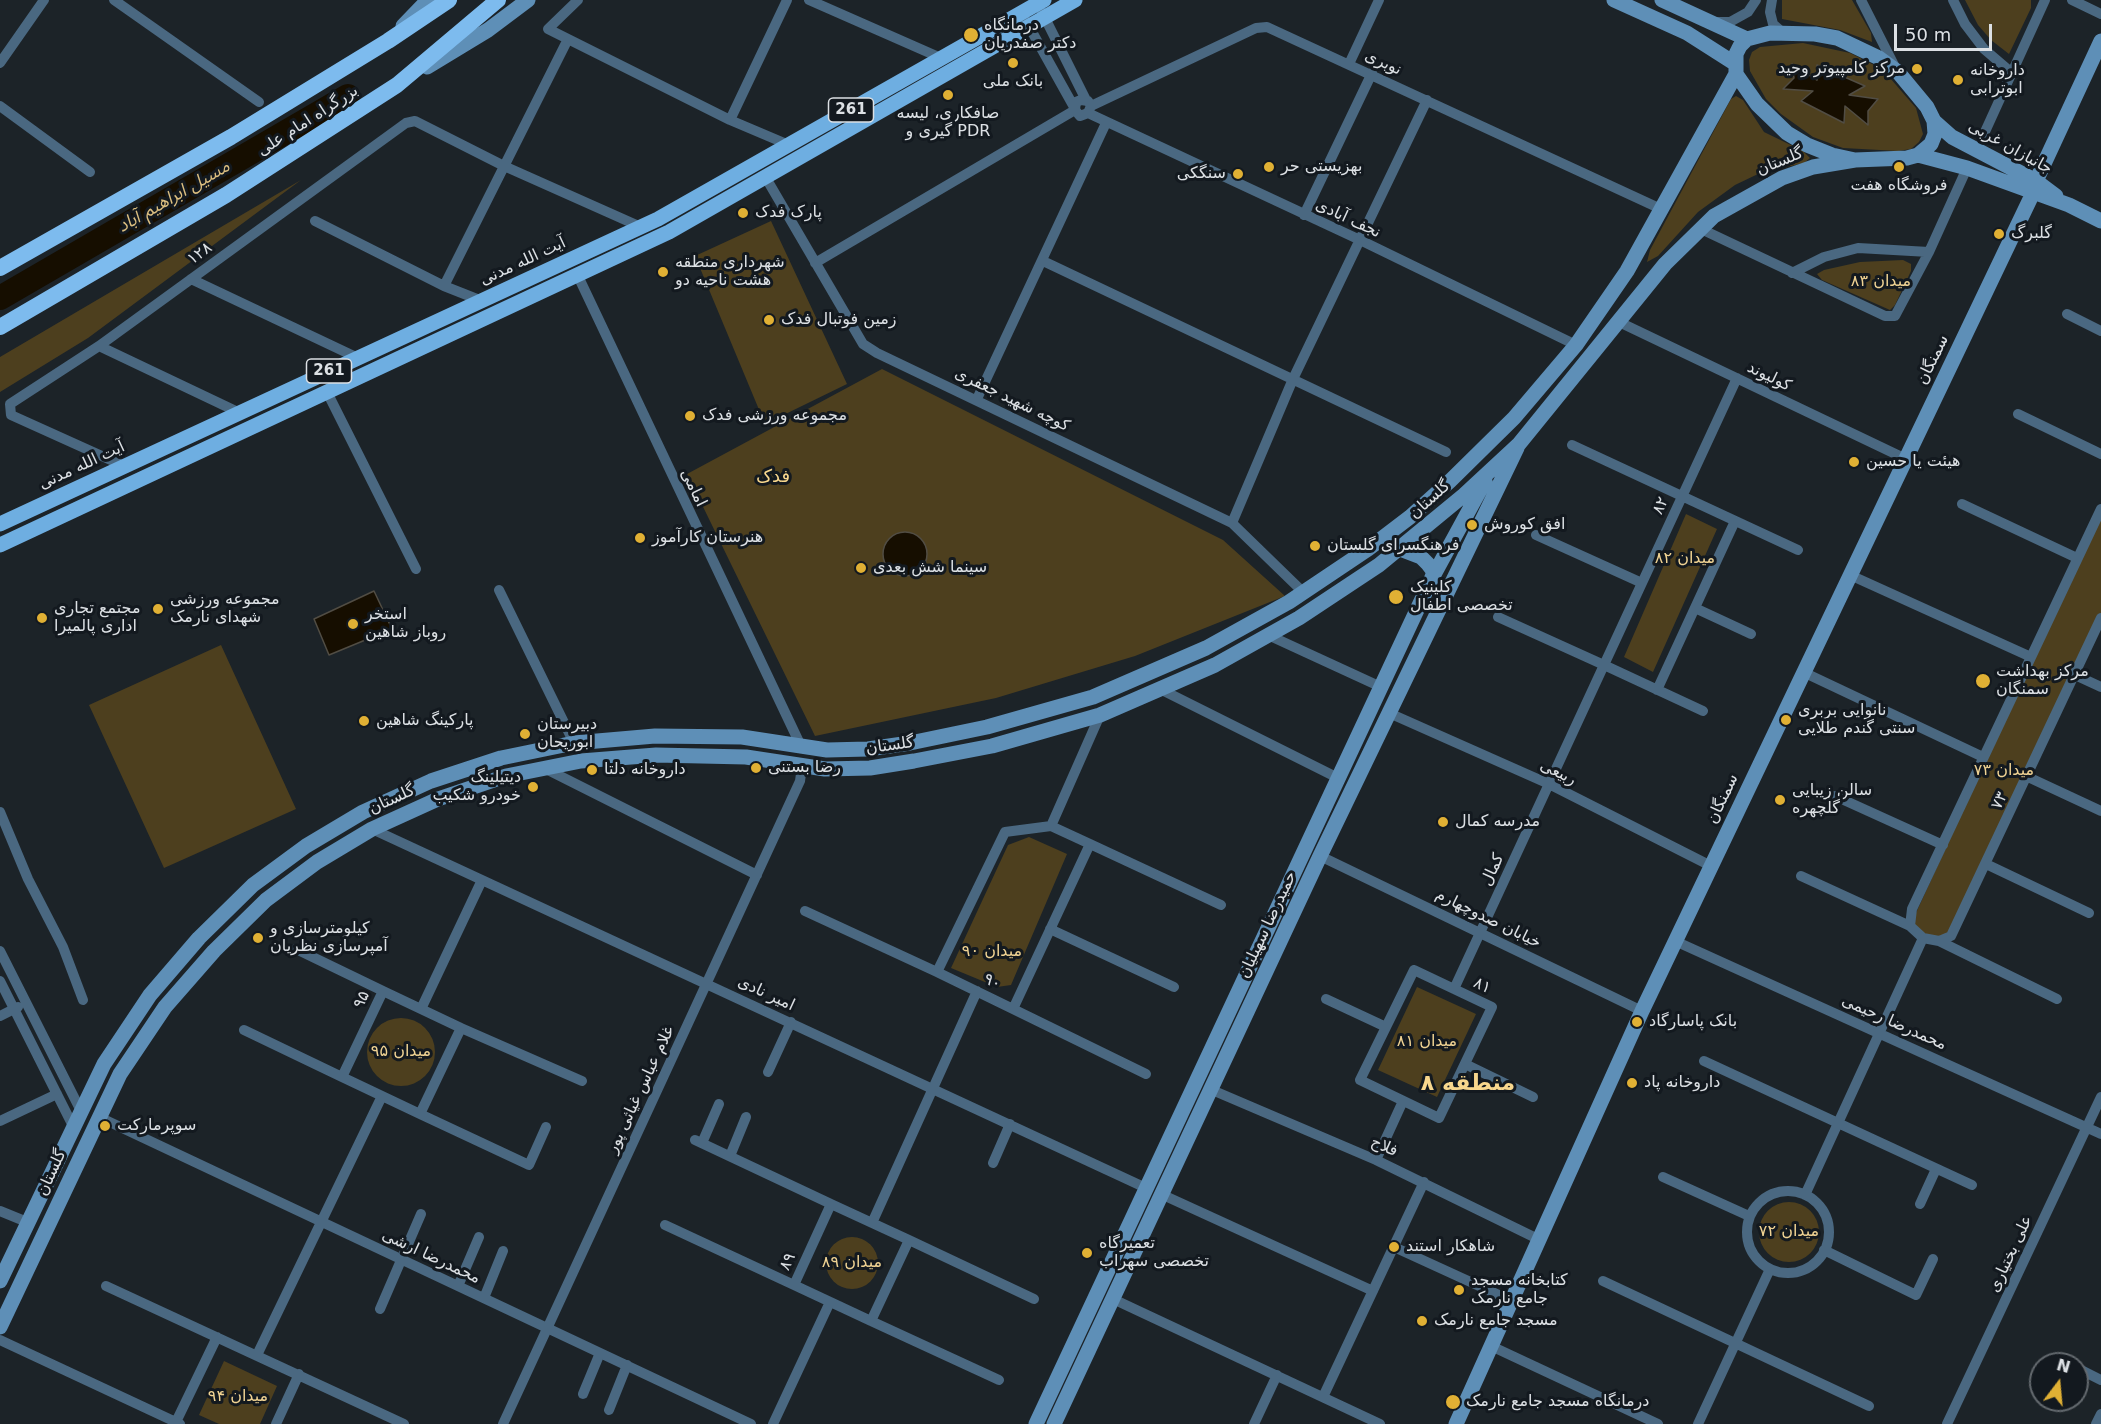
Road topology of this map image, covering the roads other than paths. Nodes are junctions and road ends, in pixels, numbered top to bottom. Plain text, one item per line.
1 (44, 0) edge
2 (114, 0) edge
3 (428, 0) edge
4 (449, 0) edge
5 (498, 0) edge
6 (528, 0) edge
7 (578, 0) edge
8 (787, 0) edge
9 (809, 0) edge
10 (1076, 0) edge
11 (1379, 0) edge
12 (1614, 0) edge
13 (1662, 0) edge
14 (1756, 0) edge
15 (1772, 0) edge
16 (1861, 0) edge
17 (1953, 0) edge
18 (2045, 0) edge
19 (2072, 0) edge
20 (1042, 7) edge
21 (1022, 12) junction
22 (2101, 14) edge
23 (1710, 22) junction
24 (1029, 27) junction
25 (1782, 32) junction
26 (568, 39) junction
27 (1747, 39) junction
28 (388, 41) junction
29 (2101, 41) edge
30 (941, 58) junction
31 (0, 63) edge
32 (1349, 64) junction
33 (1735, 68) junction
34 (1898, 72) junction
35 (2012, 73) junction
36 (1372, 74) junction
37 (397, 85) junction
38 (1427, 100) junction
39 (259, 102) dead end
40 (0, 106) edge
41 (1088, 106) junction
42 (1075, 109) junction
43 (730, 120) junction
44 (1934, 121) junction
45 (1106, 123) junction
46 (1984, 134) dead end
47 (789, 145) junction
48 (1918, 155) junction
49 (1855, 160) junction
50 (504, 166) junction
51 (1967, 168) junction
52 (90, 172) dead end
53 (766, 178) junction
54 (2034, 187) junction
55 (1662, 209) junction
56 (1304, 215) junction
57 (315, 221) dead end
58 (2101, 221) edge
59 (641, 227) junction
60 (1701, 229) junction
61 (1360, 240) junction
62 (1929, 252) junction
63 (570, 260) junction
64 (1043, 261) junction
65 (815, 263) junction
66 (0, 268) edge
67 (1792, 273) junction
68 (578, 276) junction
69 (191, 279) junction
70 (444, 286) junction
71 (482, 301) junction
72 (2067, 314) dead end
73 (1619, 322) junction
74 (0, 327) edge
75 (2101, 331) edge
76 (1576, 345) junction
77 (99, 346) junction
78 (358, 358) junction
79 (1737, 378) junction
80 (1293, 379) junction
81 (328, 394) junction
82 (977, 399) junction
83 (240, 413) junction
84 (2018, 414) dead end
85 (1519, 444) junction
86 (1572, 445) dead end
87 (1485, 446) junction
88 (1446, 452) dead end
89 (2101, 454) edge
90 (1905, 459) junction
91 (1493, 465) junction
92 (124, 466) junction
93 (1682, 496) junction
94 (1962, 504) dead end
95 (2101, 509) edge
96 (1735, 521) junction
97 (1232, 523) junction
98 (0, 524) edge
99 (1536, 535) dead end
100 (0, 545) edge
101 (1400, 549) junction
102 (1798, 550) dead end
103 (2077, 558) junction
104 (416, 569) dead end
105 (1850, 575) junction
106 (1431, 580) junction
107 (1642, 583) junction
108 (499, 590) dead end
109 (1303, 592) junction
110 (1695, 608) junction
111 (1498, 617) dead end
112 (2101, 618) edge
113 (1751, 634) dead end
114 (1268, 635) junction
115 (2031, 657) junction
116 (1604, 665) junction
117 (1803, 672) junction
118 (2075, 675) junction
119 (1381, 687) junction
120 (2101, 687) edge
121 (1160, 689) junction
122 (1657, 690) junction
123 (1398, 694) junction
124 (1372, 706) junction
125 (1703, 711) dead end
126 (1389, 713) junction
127 (1100, 715) junction
128 (574, 743) junction
129 (800, 744) junction
130 (1983, 758) junction
131 (802, 767) junction
132 (546, 769) junction
133 (2028, 777) junction
134 (1338, 778) junction
135 (1549, 784) junction
136 (1354, 787) junction
137 (1835, 796) dead end
138 (2101, 811) edge
139 (0, 812) edge
140 (1051, 826) junction
141 (372, 829) junction
142 (1090, 844) junction
143 (1942, 845) junction
144 (1305, 848) junction
145 (1320, 856) junction
146 (1986, 864) junction
147 (1711, 866) junction
148 (757, 875) junction
149 (1802, 876) dead end
150 (482, 880) junction
151 (1221, 905) dead end
152 (805, 911) dead end
153 (2089, 913) dead end
154 (1910, 926) junction
155 (1050, 929) junction
156 (1480, 933) junction
157 (1923, 938) junction
158 (1675, 941) junction
159 (1939, 941) junction
160 (296, 949) dead end
161 (0, 951) edge
162 (937, 972) junction
163 (0, 981) edge
164 (707, 983) junction
165 (1174, 987) dead end
166 (1454, 989) junction
167 (383, 991) junction
168 (977, 991) junction
169 (1326, 999) dead end
170 (2057, 999) dead end
171 (83, 1000) dead end
172 (26, 1004) junction
173 (14, 1009) junction
174 (422, 1009) junction
175 (1013, 1009) junction
176 (1642, 1011) junction
177 (0, 1016) edge
178 (791, 1023) junction
179 (1386, 1027) junction
180 (461, 1028) junction
181 (244, 1030) dead end
182 (1878, 1032) junction
183 (1704, 1061) dead end
184 (1465, 1064) junction
185 (768, 1072) dead end
186 (1146, 1074) dead end
187 (342, 1077) junction
188 (582, 1081) dead end
189 (1195, 1083) junction
190 (935, 1088) junction
191 (1212, 1090) junction
192 (57, 1094) junction
193 (382, 1096) junction
194 (1533, 1097) dead end
195 (2101, 1097) edge
196 (1403, 1101) junction
197 (719, 1104) dead end
198 (81, 1111) junction
199 (420, 1114) junction
200 (99, 1117) junction
201 (746, 1118) dead end
202 (0, 1121) edge
203 (1836, 1123) junction
204 (1010, 1124) junction
205 (73, 1126) junction
206 (546, 1127) dead end
207 (2087, 1128) junction
208 (2101, 1134) edge
209 (730, 1156) junction
210 (1376, 1160) junction
211 (993, 1163) dead end
212 (1936, 1169) junction
213 (1663, 1177) dead end
214 (1424, 1182) junction
215 (1972, 1185) dead end
216 (1146, 1188) junction
217 (1163, 1195) junction
218 (1805, 1195) junction
219 (831, 1204) junction
220 (1920, 1204) dead end
221 (0, 1210) edge
222 (421, 1214) dead end
223 (1749, 1216) junction
224 (27, 1222) junction
225 (321, 1222) junction
226 (872, 1223) junction
227 (665, 1225) dead end
228 (479, 1237) dead end
229 (909, 1240) junction
230 (1540, 1240) junction
231 (1394, 1247) junction
232 (1824, 1250) junction
233 (503, 1251) dead end
234 (400, 1259) junction
235 (1933, 1259) dead end
236 (1770, 1269) junction
237 (0, 1281) edge
238 (1603, 1281) dead end
239 (794, 1285) junction
240 (106, 1286) dead end
241 (458, 1286) junction
242 (1373, 1291) junction
243 (1098, 1292) junction
244 (484, 1299) junction
245 (1034, 1299) dead end
246 (1113, 1299) junction
247 (1512, 1301) junction
248 (830, 1302) junction
249 (380, 1309) dead end
250 (872, 1321) junction
251 (0, 1327) edge
252 (548, 1328) junction
253 (217, 1337) junction
254 (0, 1340) edge
255 (1736, 1344) junction
256 (1491, 1346) junction
257 (600, 1353) junction
258 (257, 1355) junction
259 (627, 1365) junction
260 (298, 1374) junction
261 (1277, 1375) junction
262 (999, 1380) dead end
263 (582, 1394) dead end
264 (1323, 1397) junction
265 (1869, 1406) dead end
266 (609, 1410) dead end
267 (2101, 1414) edge
268 (178, 1423) edge
269 (276, 1424) edge
270 (404, 1424) edge
271 (503, 1424) edge
272 (752, 1424) edge
273 (773, 1424) edge
274 (1036, 1424) edge
275 (1054, 1424) edge
276 (1254, 1424) edge
277 (1380, 1424) edge
278 (1456, 1424) edge
279 (1658, 1424) edge
280 (1698, 1424) edge
281 (1947, 1424) edge
282 (2096, 1424) edge

1 - 31 street
2 - 39 street
3 - 28 main road
4 - 28 highway, بزرگراه امام علی
5 - 37 highway, بزرگراه امام علی
6 - 37 main road
7 - 26 street
8 - 43 street
9 - 30 street
10 - 20 main road, آیت الله مدنی / 261
11 - 32 street
12 - 33 main road
13 - 23 main road
14 - 23 street
15 - 25 street
16 - 34 street
17 - 35 street
18 - 35 street
19 - 22 street
20 - 21 main road, آیت الله مدنی / 261
20 - 24 main road, آیت الله مدنی / 261
20 - 41 street
21 - 24 street
21 - 30 main road, آیت الله مدنی / 261
23 - 27 main road
24 - 42 street
24 - 53 main road, آیت الله مدنی / 261
25 - 27 main road, جانبازان غربی
25 - 34 main road, جانبازان غربی
26 - 43 street
26 - 50 street
27 - 33 main road, گلستان
28 - 66 highway, بزرگراه امام علی
29 - 54 main road, سمنگان
30 - 47 main road, آیت الله مدنی / 261
32 - 36 street, نوبری
32 - 41 street, نوبری
33 - 49 main road
33 - 55 main road, گلستان
34 - 44 main road, جانبازان غربی
35 - 46 street
36 - 38 street, نوبری
36 - 56 street
37 - 74 highway, بزرگراه امام علی
38 - 55 street, نوبری
38 - 61 street
40 - 52 street
41 - 42 street, نجف آبادی
41 - 45 street, نجف آبادی
42 - 65 street
43 - 47 street
44 - 48 main road
44 - 54 main road, جانبازان غربی
45 - 56 street, نجف آبادی
45 - 64 street
47 - 59 main road, آیت الله مدنی / 261
48 - 49 main road
48 - 51 main road, جانبازان غربی
49 - 60 main road, گلستان
50 - 59 street
50 - 69 street, ۱۲۸
50 - 70 street
51 - 54 main road, جانبازان غربی
51 - 62 street
53 - 65 street, کوچه شهید جعفری
53 - 68 main road, آیت الله مدنی / 261
54 - 58 main road, جانبازان غربی
54 - 90 main road, سمنگان
55 - 76 main road, گلستان
56 - 61 street, نجف آبادی
57 - 70 street
59 - 63 main road, آیت الله مدنی / 261
60 - 67 street
60 - 73 main road, گلستان
61 - 76 street, نجف آبادی
61 - 80 street
62 - 67 street
62 - 67 street
63 - 68 main road
63 - 71 main road, آیت الله مدنی / 261
64 - 80 street
64 - 82 street
65 - 82 street, کوچه شهید جعفری
68 - 81 main road, 261
68 - 129 street, امامی
69 - 77 street, ۱۲۸
69 - 78 street
70 - 71 street
71 - 78 main road, آیت الله مدنی / 261
72 - 75 street
73 - 79 street, کولیوند
73 - 85 main road, گلستان
76 - 87 main road, گلستان
77 - 83 street
77 - 92 street, ۱۲۸
78 - 83 main road, آیت الله مدنی / 261
79 - 90 street, کولیوند
79 - 93 street
80 - 88 street
80 - 97 street
81 - 100 main road, 261
81 - 104 street
82 - 97 street, کوچه شهید جعفری
83 - 92 main road, آیت الله مدنی / 261
84 - 89 street
85 - 91 main road, گلستان
85 - 123 main road, حمیدرضا سهیلیان
86 - 93 street
87 - 91 main road
87 - 109 main road, گلستان
90 - 105 main road, سمنگان
91 - 101 main road, گلستان
91 - 106 main road, حمیدرضا سهیلیان
92 - 98 main road, آیت الله مدنی / 261
93 - 96 street, ۸۲
93 - 107 street, ۸۲
94 - 103 street
95 - 103 street
96 - 102 street, ۸۲
96 - 110 street
97 - 109 street, کوچه شهید جعفری
99 - 107 street
101 - 106 main road
101 - 114 main road, گلستان
103 - 115 street
105 - 115 street
105 - 117 main road, سمنگان
106 - 119 main road, حمیدرضا سهیلیان
107 - 116 street, ۸۲
108 - 128 street
109 - 129 main road, گلستان
110 - 113 street
110 - 122 street
111 - 116 street
112 - 118 street, ۷۳
114 - 119 street
114 - 121 main road, گلستان
115 - 130 street
116 - 122 street
116 - 135 street, کمال
117 - 130 street
117 - 147 main road, سمنگان
118 - 120 street
118 - 133 street, ۷۳
119 - 123 main road
119 - 124 main road, حمیدرضا سهیلیان
121 - 127 main road, گلستان
121 - 134 street
122 - 125 street
123 - 126 main road, حمیدرضا سهیلیان
124 - 126 main road
124 - 134 main road, حمیدرضا سهیلیان
126 - 135 street, ربیعی
126 - 136 main road, حمیدرضا سهیلیان
127 - 131 main road, گلستان
127 - 140 street
128 - 129 main road, گلستان
128 - 198 main road, گلستان
129 - 131 main road
130 - 143 street
131 - 132 main road, گلستان
131 - 148 street, غلام عباس غیاثی ‌پور
132 - 141 main road, گلستان
132 - 148 street
133 - 138 street
133 - 146 street, ۷۳
134 - 136 main road
134 - 144 main road, حمیدرضا سهیلیان
135 - 147 street, ربیعی
135 - 156 street, کمال
136 - 145 main road, حمیدرضا سهیلیان
137 - 143 street
139 - 171 street
140 - 142 street
140 - 162 street
141 - 150 street, امیر نادی
141 - 200 main road, گلستان
142 - 151 street
142 - 155 street, ۹۰
143 - 154 street
144 - 145 main road
144 - 189 main road, حمیدرضا سهیلیان
145 - 156 street, خیابان صدوچهارم
145 - 191 main road, حمیدرضا سهیلیان
146 - 153 street
146 - 159 street, ۷۳
147 - 158 main road, سمنگان
148 - 164 street, غلام عباس غیاثی ‌پور
149 - 154 street
150 - 164 street, امیر نادی
150 - 174 street
152 - 162 street, ۹۰
154 - 157 street
155 - 165 street
155 - 175 street, ۹۰
156 - 166 street, کمال
156 - 176 street, خیابان صدوچهارم
157 - 159 street
157 - 182 street
158 - 176 main road, سمنگان
158 - 182 street, محمدرضا رحیمی
159 - 170 street
160 - 167 street
161 - 172 street
162 - 168 street, ۹۰
163 - 173 street
164 - 178 street, امیر نادی
164 - 252 street, غلام عباس غیاثی ‌پور
166 - 179 street, ۸۱
166 - 184 street, ۸۱
167 - 174 street, ۹۵
167 - 187 street, ۹۵
168 - 175 street, ۹۰
168 - 190 street
169 - 179 street
172 - 173 street
172 - 198 street
173 - 177 street
173 - 192 street
174 - 180 street, ۹۵
175 - 186 street
176 - 230 main road, سمنگان
178 - 185 street
178 - 190 street, امیر نادی
179 - 196 street, ۸۱
180 - 188 street, ۹۵
180 - 199 street
181 - 187 street
182 - 203 street
182 - 207 street, محمدرضا رحیمی
183 - 203 street
184 - 194 street
184 - 196 street, ۸۱
187 - 193 street
189 - 191 main road
189 - 216 main road, حمیدرضا سهیلیان
190 - 204 street, امیر نادی
190 - 226 street
191 - 210 street, فلاح
191 - 217 main road, حمیدرضا سهیلیان
192 - 202 street
192 - 205 street
193 - 199 street
193 - 225 street
195 - 207 street, علی بختیاری
196 - 210 street
197 - 209 street
198 - 200 main road
198 - 205 main road, گلستان
199 - 206 street
200 - 205 main road
200 - 225 street, محمدرضا ارشی
200 - 251 main road, گلستان
201 - 209 street
203 - 212 street
203 - 218 street
204 - 211 street
204 - 216 street, امیر نادی
205 - 224 main road, گلستان
207 - 208 street, محمدرضا رحیمی
207 - 281 street, علی بختیاری
209 - 219 street
210 - 214 street, فلاح
212 - 215 street
212 - 220 street
213 - 223 street
214 - 230 street, فلاح
214 - 231 street
216 - 217 main road
216 - 243 main road, حمیدرضا سهیلیان
217 - 242 street
217 - 246 main road, حمیدرضا سهیلیان
218 - 223 street
218 - 232 street
219 - 226 street
219 - 239 street, ۸۹
221 - 224 street
222 - 234 street
223 - 236 street
224 - 237 main road, گلستان
225 - 234 street, محمدرضا ارشی
225 - 258 street
226 - 229 street
227 - 239 street
228 - 241 street
229 - 245 street
229 - 250 street
230 - 247 main road, سمنگان
231 - 242 street
231 - 247 street
232 - 235 street
232 - 236 street
233 - 244 street
234 - 241 street, محمدرضا ارشی
234 - 249 street
236 - 255 street
238 - 255 street
239 - 248 street, ۸۹
240 - 253 street
241 - 244 street, محمدرضا ارشی
242 - 264 street
243 - 246 main road
243 - 274 main road, حمیدرضا سهیلیان
244 - 252 street, محمدرضا ارشی
246 - 261 street
246 - 275 main road, حمیدرضا سهیلیان
247 - 256 main road, سمنگان
248 - 250 street, ۸۹
248 - 273 street
250 - 262 street, ۸۹
252 - 257 street, محمدرضا ارشی
252 - 271 street, غلام عباس غیاثی ‌پور
253 - 258 street
253 - 268 street
254 - 268 street
255 - 265 street
255 - 280 street
256 - 278 main road, سمنگان
256 - 279 street
257 - 259 street, محمدرضا ارشی
257 - 263 street
258 - 260 street
259 - 266 street
259 - 272 street, محمدرضا ارشی
260 - 269 street
260 - 270 street
261 - 264 street
261 - 276 street
264 - 277 street
267 - 282 street

